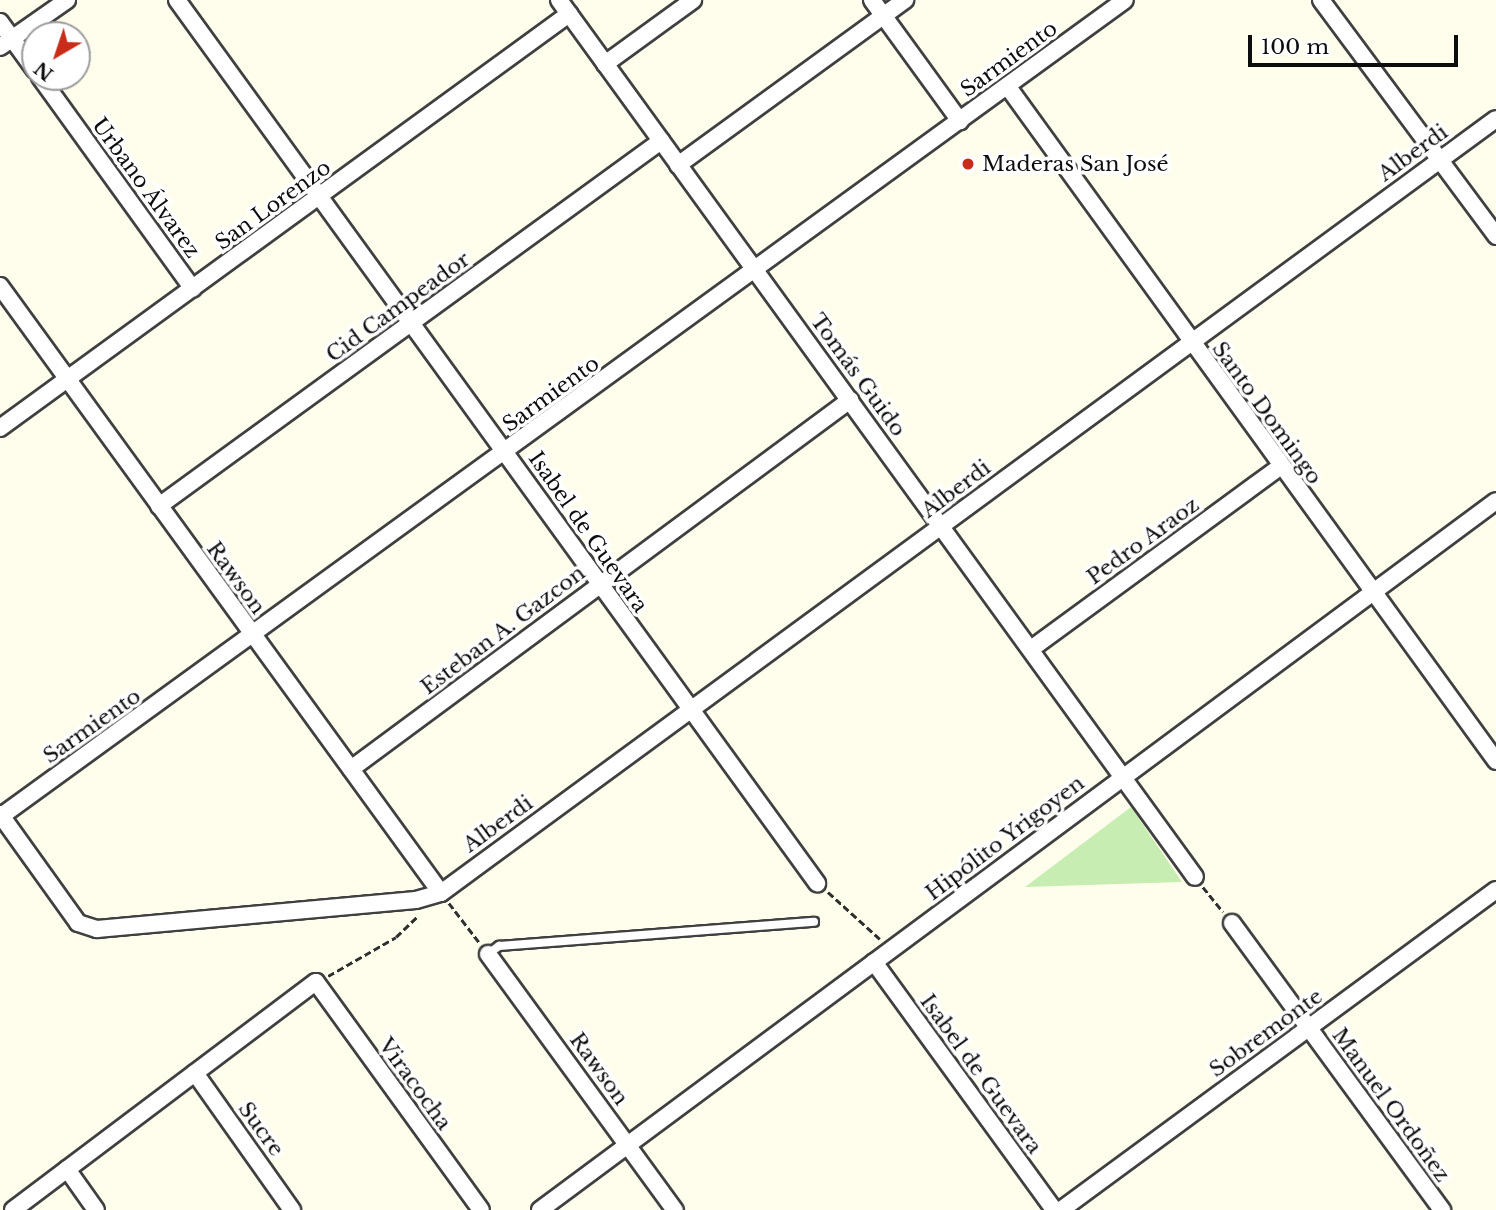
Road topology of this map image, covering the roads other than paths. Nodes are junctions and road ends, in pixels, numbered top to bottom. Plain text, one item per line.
1 (67, 0) edge
2 (177, 0) edge
3 (558, 0) edge
4 (693, 0) edge
5 (872, 0) edge
6 (905, 0) edge
7 (1125, 0) edge
8 (1321, 0) edge
9 (569, 14) junction
10 (883, 16) junction
11 (0, 22) edge
12 (6, 43) edge
13 (21, 57) edge
14 (605, 64) junction
15 (1008, 87) junction
16 (50, 91) edge
17 (1496, 119) edge
18 (960, 121) junction
19 (661, 141) junction
20 (1441, 160) junction
21 (678, 165) junction
22 (320, 198) junction
23 (1496, 236) edge
24 (755, 270) junction
25 (0, 286) edge
26 (193, 289) junction
27 (413, 323) junction
28 (1190, 341) junction
29 (68, 379) junction
30 (850, 400) junction
31 (0, 428) edge
32 (506, 453) junction
33 (1280, 467) junction
34 (1496, 501) edge
35 (159, 506) junction
36 (942, 526) junction
37 (599, 584) junction
38 (1372, 592) junction
39 (253, 637) junction
40 (1031, 649) junction
41 (688, 710) junction
42 (1496, 761) edge
43 (351, 769) junction
44 (1122, 776) junction
45 (1, 816) edge
46 (1195, 877) road end
47 (817, 883) road end
48 (1496, 890) edge
49 (441, 893) junction
50 (814, 922) dead end
51 (1231, 923) road end
52 (488, 954) joint
53 (874, 962) junction
54 (1308, 1028) junction
55 (195, 1073) junction
56 (629, 1146) junction
57 (67, 1170) junction
58 (13, 1210) edge
59 (96, 1210) edge
60 (292, 1210) edge
61 (481, 1210) edge
62 (540, 1210) edge
63 (675, 1210) edge
64 (1054, 1210) edge
65 (1060, 1210) edge
66 (1442, 1210) edge

1 - 12 street
2 - 22 street, Isabel de Guevara
3 - 9 street, Tomás Guido
4 - 14 street
5 - 10 street
6 - 10 street
7 - 15 street, Sarmiento
8 - 20 street
9 - 14 street, Tomás Guido
9 - 22 street, San Lorenzo
10 - 18 street
10 - 21 street
11 - 12 street
12 - 13 street
14 - 19 street, Tomás Guido
15 - 18 street, Sarmiento
15 - 28 street, Santo Domingo
16 - 26 street, Urbano Álvarez
17 - 20 street, Alberdi
18 - 24 street, Sarmiento
19 - 21 street, Tomás Guido
19 - 27 street, Cid Campeador
20 - 23 street
20 - 28 street, Alberdi
21 - 24 street, Tomás Guido
22 - 26 street, San Lorenzo
22 - 27 street, Isabel de Guevara
24 - 30 street, Tomás Guido
24 - 32 street, Sarmiento
25 - 29 street, Rawson
26 - 29 street, San Lorenzo
27 - 32 street, Isabel de Guevara
27 - 35 street, Cid Campeador
28 - 33 street, Santo Domingo
28 - 36 street, Alberdi
29 - 31 street, San Lorenzo
29 - 35 street, Rawson
30 - 36 street, Tomás Guido
30 - 37 street, Esteban A. Gazcon
32 - 37 street, Isabel de Guevara
32 - 39 street, Sarmiento
33 - 38 street, Santo Domingo
33 - 40 street, Pedro Araoz
34 - 38 street, Hipólito Yrigoyen
35 - 39 street, Rawson
36 - 40 street, Tomás Guido
36 - 41 street, Alberdi
37 - 41 street, Isabel de Guevara
37 - 43 street, Esteban A. Gazcon
38 - 42 street, Santo Domingo
38 - 44 street, Hipólito Yrigoyen
39 - 43 street, Rawson
39 - 45 street, Sarmiento
40 - 44 street, Tomás Guido
41 - 47 street, Isabel de Guevara
41 - 49 street, Alberdi
43 - 49 street, Rawson
44 - 46 street
44 - 53 street, Hipólito Yrigoyen
45 - 49 street
48 - 54 street, Sobremonte
50 - 52 lane
51 - 54 street, Manuel Ordoñez
52 - 56 street, Rawson
53 - 56 street, Hipólito Yrigoyen
53 - 64 street, Isabel de Guevara
54 - 65 street, Sobremonte
54 - 66 street, Manuel Ordoñez
55 - 57 street
55 - 60 street, Sucre
55 - 61 street, Viracocha
56 - 62 street, Hipólito Yrigoyen
56 - 63 street, Rawson
57 - 58 street
57 - 59 street

